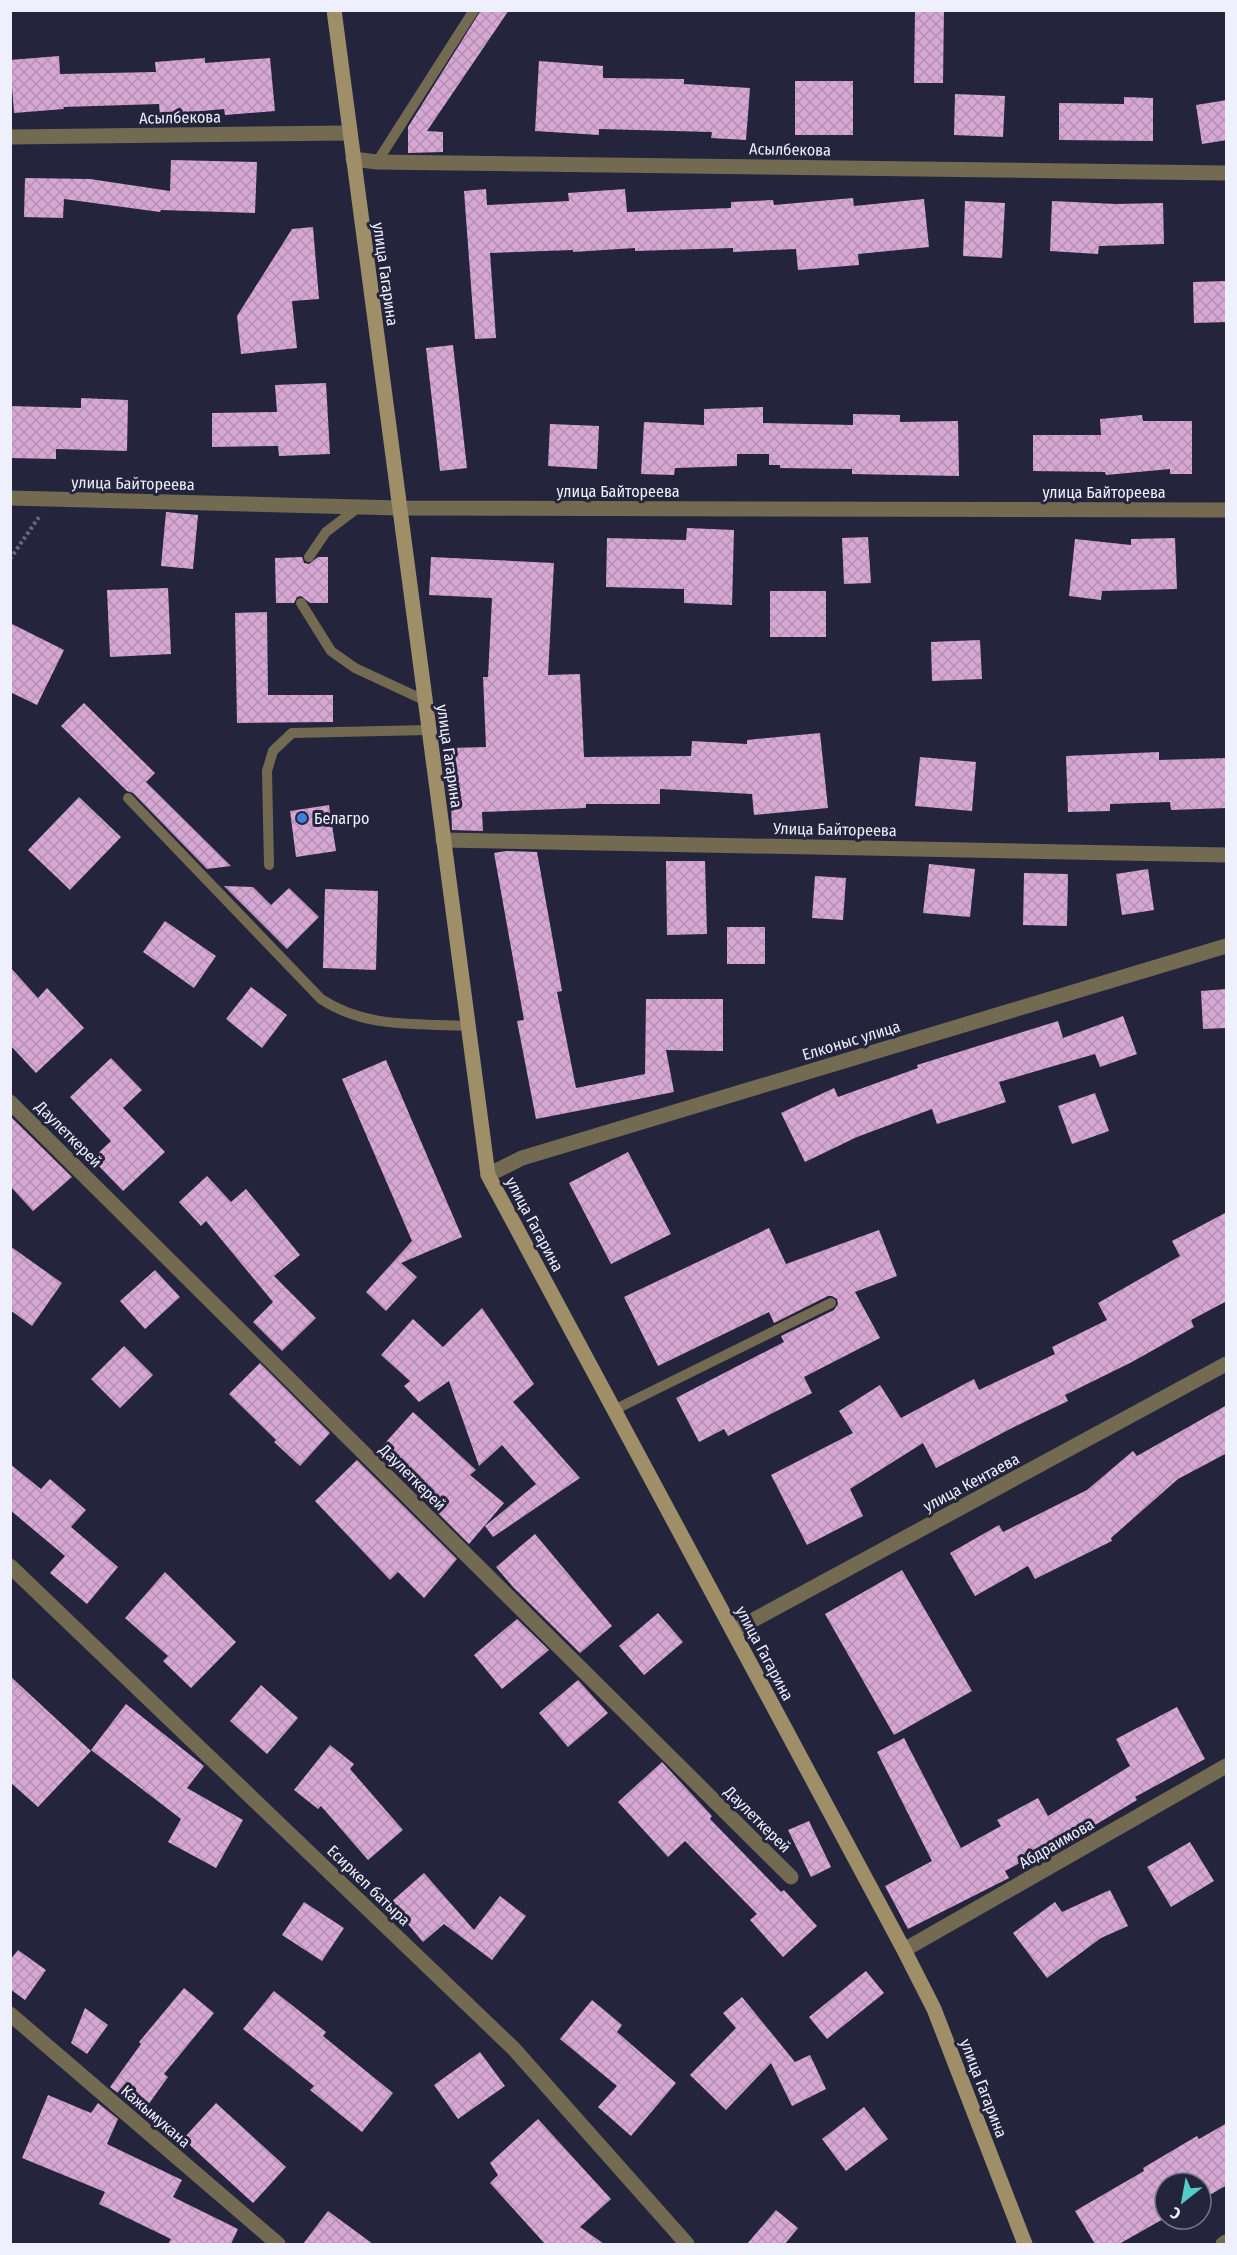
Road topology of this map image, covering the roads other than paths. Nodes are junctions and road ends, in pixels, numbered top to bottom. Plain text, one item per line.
1 (334, 10) edge
2 (474, 10) edge
3 (349, 133) junction
4 (10, 137) edge
5 (353, 159) junction
6 (377, 162) junction
7 (1227, 173) edge
8 (10, 498) edge
9 (359, 507) junction
10 (399, 508) junction
11 (1227, 510) edge
12 (309, 557) dead end
13 (301, 603) dead end
14 (424, 700) junction
15 (428, 730) junction
16 (128, 798) dead end
17 (443, 840) junction
18 (1227, 855) edge
19 (269, 865) dead end
20 (1227, 946) edge
21 (468, 1026) junction
22 (10, 1102) edge
23 (488, 1175) junction
24 (831, 1304) dead end
25 (1227, 1364) edge
26 (614, 1410) junction
27 (10, 1566) edge
28 (733, 1631) junction
29 (1227, 1766) edge
30 (790, 1877) dead end
31 (904, 1950) junction
32 (10, 2014) edge
33 (278, 2244) edge
34 (687, 2244) edge
35 (1025, 2244) edge

1 - 3 main road, улица Гагарина
2 - 6 lane
3 - 4 street, Асылбекова
3 - 5 main road, улица Гагарина
5 - 6 street, Асылбекова
5 - 10 main road, улица Гагарина
6 - 7 street, Асылбекова
8 - 9 street, улица Байтореева
9 - 10 street, улица Байтореева
9 - 12 lane
10 - 11 street, улица Байтореева
10 - 14 main road, улица Гагарина
13 - 14 lane
14 - 15 main road, улица Гагарина
15 - 17 main road, улица Гагарина
15 - 19 lane
16 - 21 lane
17 - 18 street, Улица Байтореева
17 - 21 main road, улица Гагарина
20 - 23 street, Елконыс улица
21 - 23 main road, улица Гагарина
22 - 30 street, Даулеткерей
23 - 26 main road, улица Гагарина
24 - 26 lane
25 - 28 street, улица Кентаева
26 - 28 main road, улица Гагарина
27 - 34 street, Есиркеп батыра
28 - 31 main road, улица Гагарина
29 - 31 street, Абдраимова
31 - 35 main road, улица Гагарина
32 - 33 street, Кажымукана

